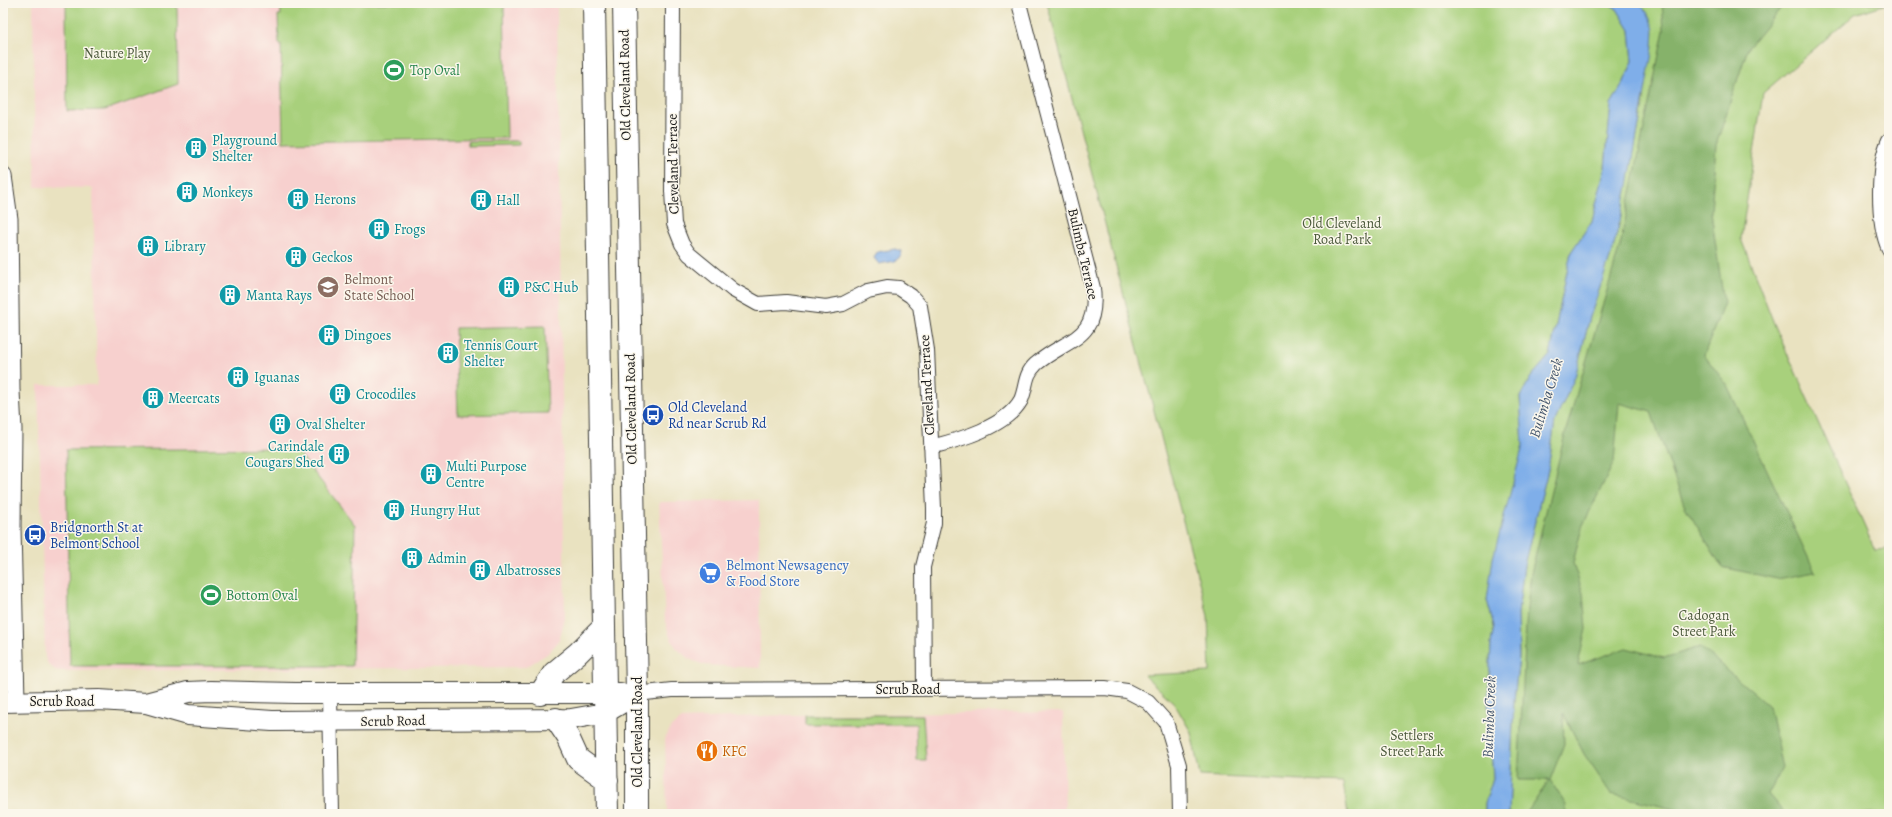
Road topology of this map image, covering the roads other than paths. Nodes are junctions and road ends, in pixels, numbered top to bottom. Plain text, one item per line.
1 (594, 3) edge
2 (624, 3) edge
3 (673, 3) edge
4 (1018, 3) edge
5 (1889, 140) edge
6 (3, 176) edge
7 (1889, 249) edge
8 (931, 447) junction
9 (8, 486) edge
10 (604, 627) junction
11 (924, 689) junction
12 (330, 693) junction
13 (540, 694) junction
14 (637, 694) junction
15 (10, 701) edge
16 (146, 703) junction
17 (605, 703) junction
18 (556, 719) junction
19 (330, 721) junction
20 (607, 780) junction
21 (332, 814) edge
22 (607, 814) edge
23 (637, 814) edge
24 (1180, 814) edge

1 - 10 highway, Old Cleveland Road
2 - 14 highway, Old Cleveland Road
3 - 8 street, Cleveland Terrace
4 - 8 street, Bulimba Terrace
5 - 7 street
6 - 9 street
8 - 11 street, Cleveland Terrace
9 - 15 street
10 - 13 highway
10 - 17 highway, Old Cleveland Road
11 - 14 street, Scrub Road
11 - 24 street, Scrub Road
12 - 13 main road, Scrub Road
12 - 16 main road, Scrub Road
12 - 19 street
13 - 17 main road, Scrub Road
14 - 17 main road, Scrub Road
14 - 23 highway, Old Cleveland Road
15 - 16 main road, Scrub Road
16 - 19 main road, Scrub Road
17 - 18 main road, Scrub Road
17 - 20 highway, Old Cleveland Road
18 - 19 main road, Scrub Road
18 - 20 highway
19 - 21 street
20 - 22 highway, Old Cleveland Road

